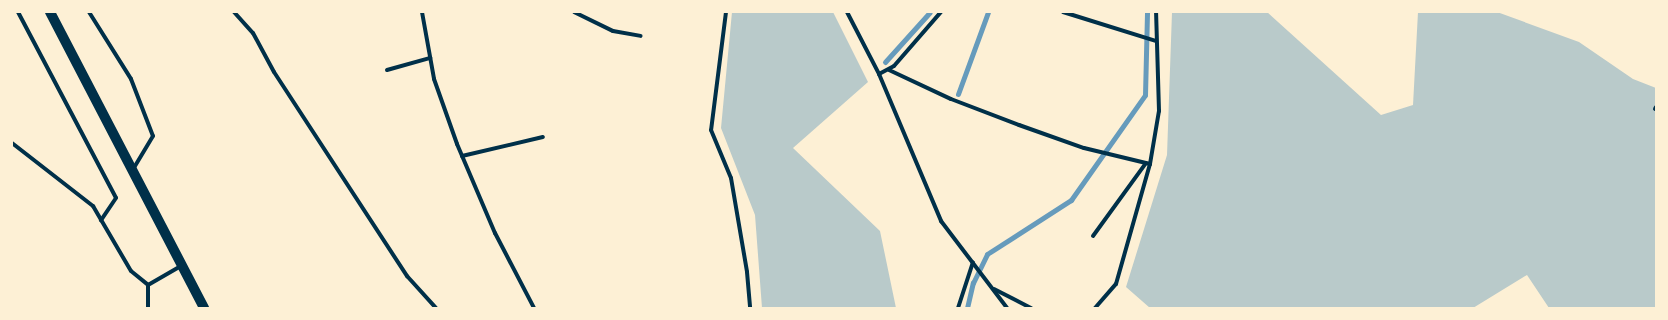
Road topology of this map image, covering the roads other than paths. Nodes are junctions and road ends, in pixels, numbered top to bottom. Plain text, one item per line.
1 (18, 12) edge
2 (50, 12) edge
3 (89, 12) edge
4 (234, 12) edge
5 (422, 12) edge
6 (574, 12) edge
7 (726, 12) edge
8 (847, 12) edge
9 (941, 12) edge
10 (1063, 12) edge
11 (1156, 12) edge
12 (641, 36) dead end
13 (1156, 41) junction
14 (430, 58) junction
15 (387, 70) dead end
16 (889, 70) junction
17 (879, 74) junction
18 (543, 137) dead end
19 (12, 143) edge
20 (462, 156) junction
21 (1148, 163) junction
22 (133, 169) junction
23 (101, 220) junction
24 (1093, 236) dead end
25 (974, 263) junction
26 (183, 264) junction
27 (148, 286) junction
28 (993, 288) junction
29 (148, 308) edge
30 (204, 308) edge
31 (436, 308) edge
32 (534, 308) edge
33 (750, 308) edge
34 (958, 308) edge
35 (1007, 308) edge
36 (1031, 308) edge
37 (1095, 308) edge

1 - 23 street
2 - 22 main road
3 - 22 street
4 - 31 street
5 - 14 street
6 - 12 street
7 - 33 street
8 - 17 street
9 - 16 street
10 - 13 street
11 - 13 street
13 - 21 street
14 - 15 street
14 - 20 street
16 - 17 street
16 - 21 street
17 - 25 street
18 - 20 street
19 - 23 street
20 - 32 street
21 - 24 street
21 - 37 street
22 - 26 main road
23 - 27 street
25 - 28 street
25 - 34 street
26 - 27 street
26 - 30 main road
27 - 29 street
28 - 35 street
28 - 36 street

